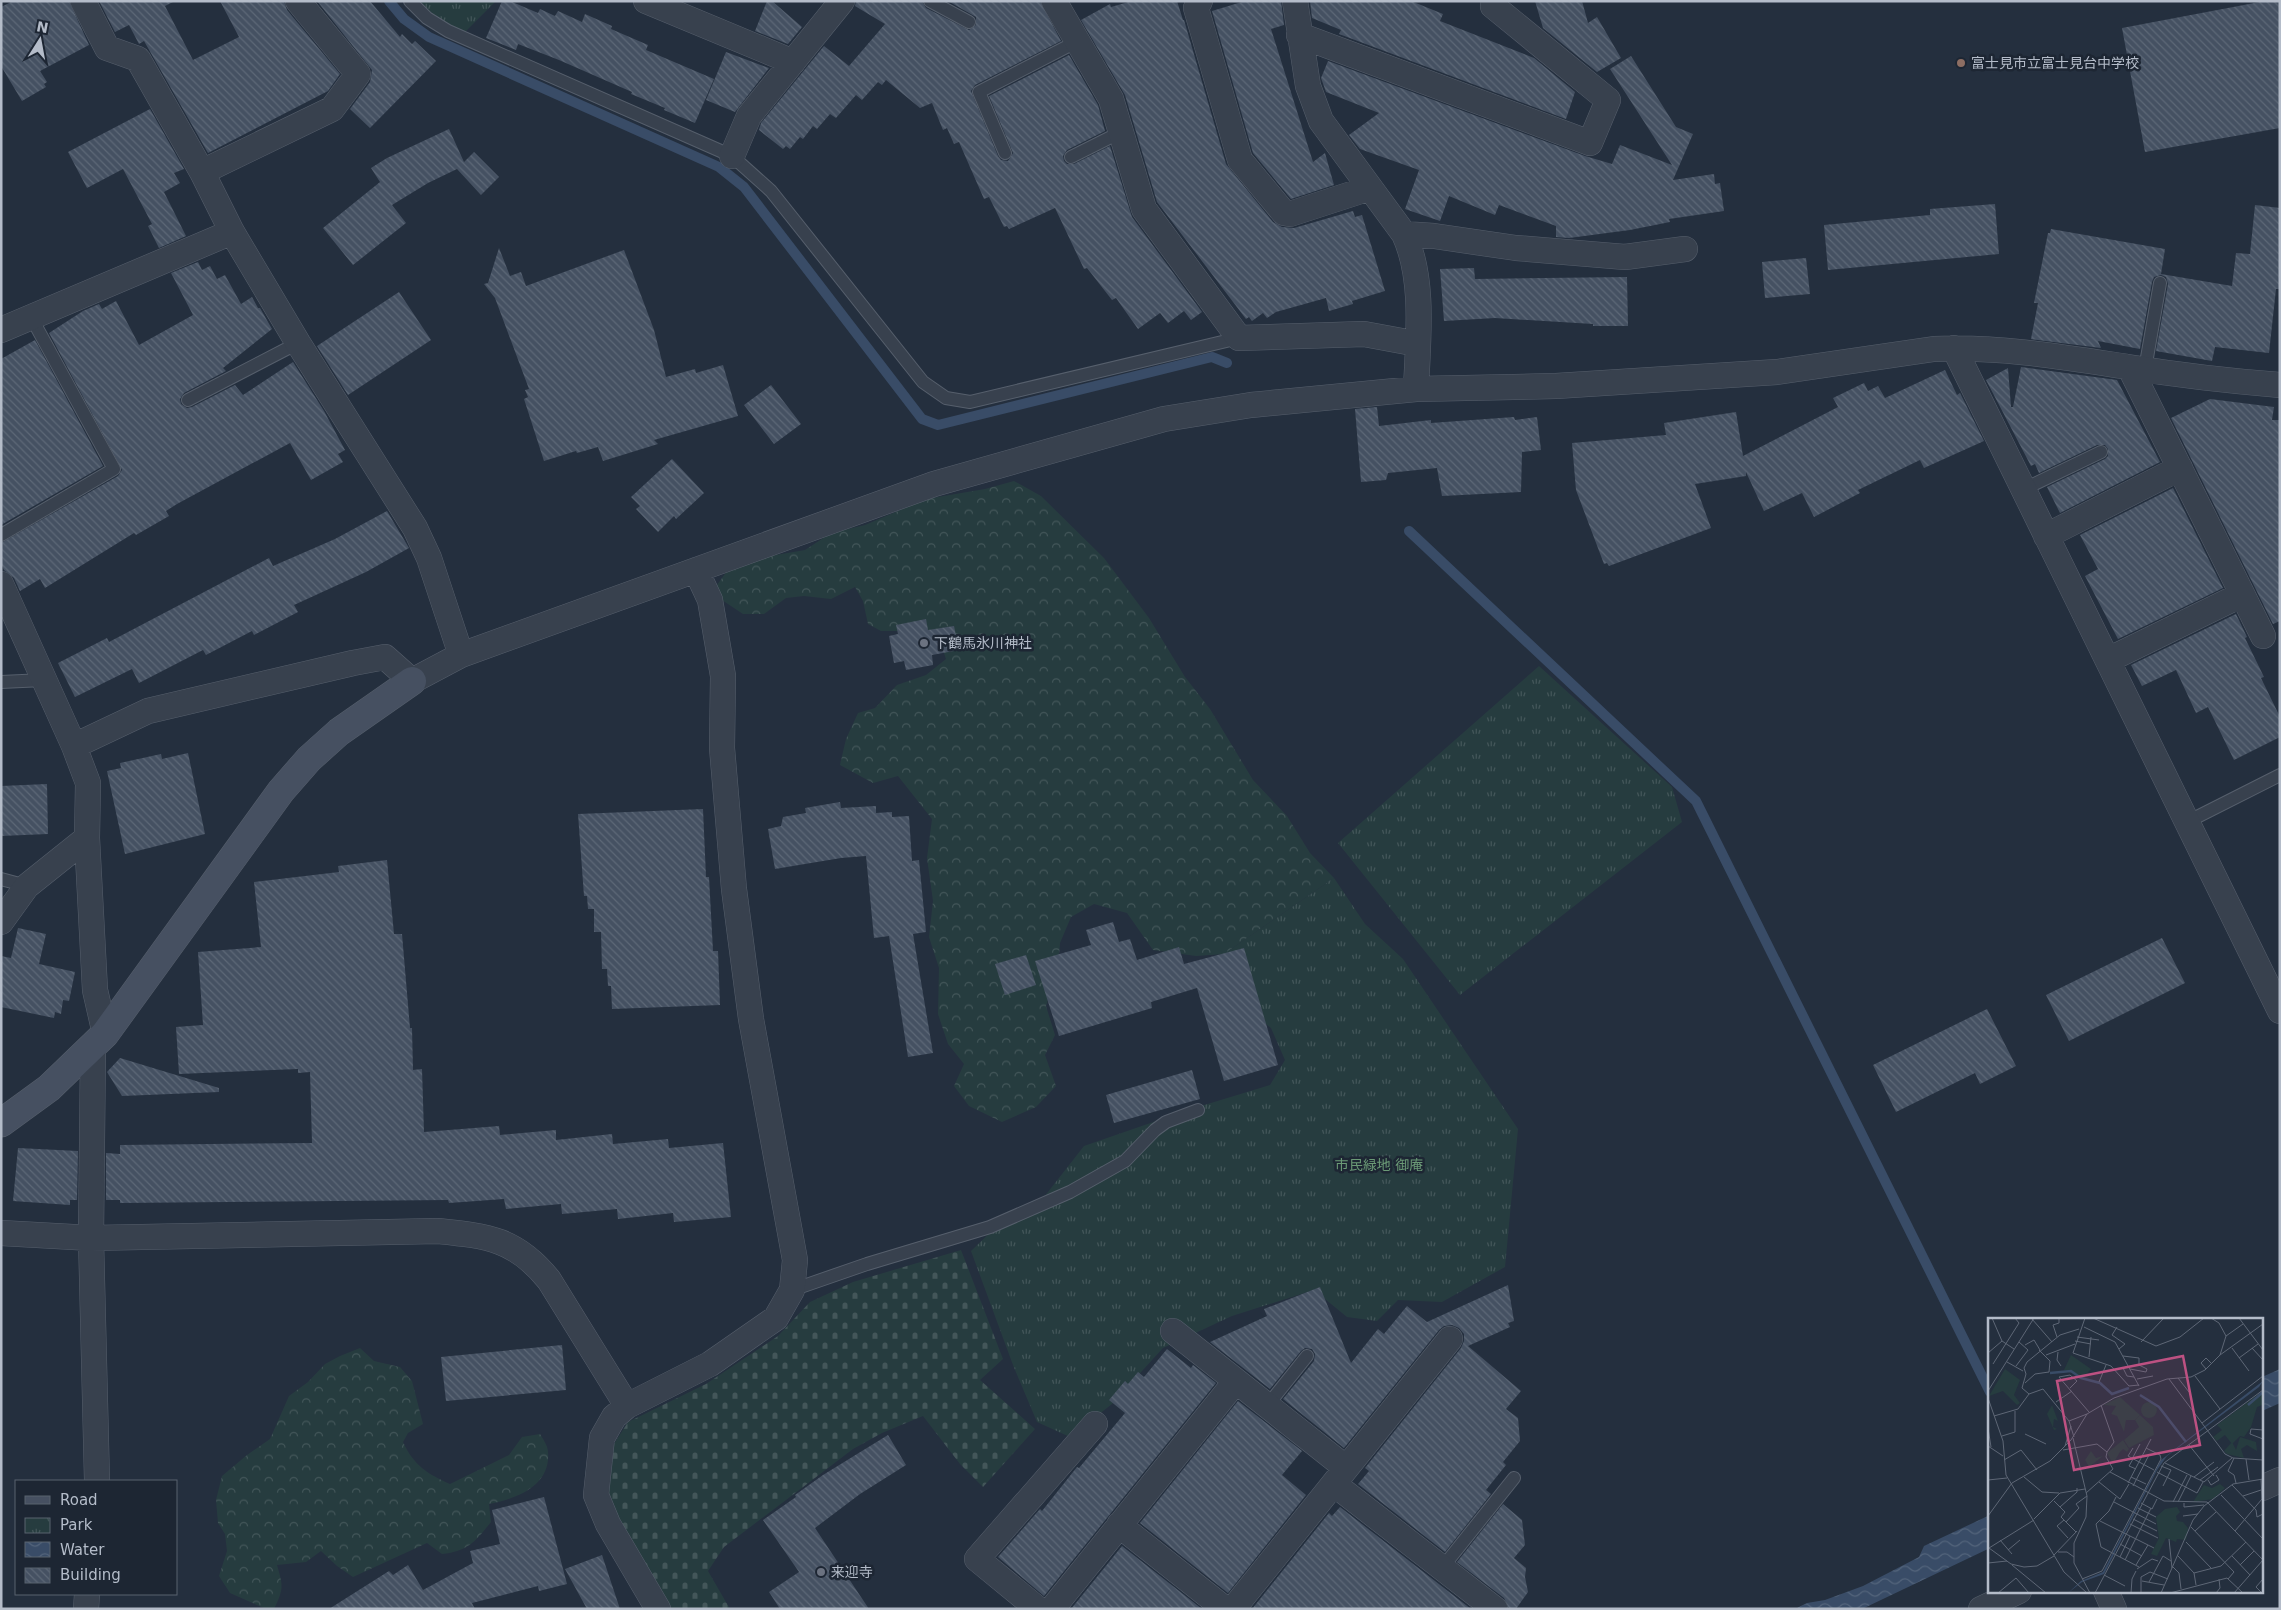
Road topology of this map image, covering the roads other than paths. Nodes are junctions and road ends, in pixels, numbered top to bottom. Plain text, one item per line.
1 (83, 1) edge
2 (298, 1) edge
3 (410, 1) edge
4 (646, 1) edge
5 (842, 1) edge
6 (930, 1) edge
7 (1054, 1) edge
8 (1200, 1) edge
9 (1294, 1) edge
10 (1488, 3) edge
11 (969, 22) dead end
12 (1300, 35) junction
13 (1076, 42) junction
14 (793, 62) junction
15 (1121, 132) junction
16 (1005, 153) dead end
17 (732, 156) junction
18 (1071, 157) dead end
19 (202, 172) junction
20 (1370, 188) junction
21 (232, 232) junction
22 (1404, 234) junction
23 (1684, 249) dead end
24 (2160, 283) dead end
25 (31, 317) junction
26 (1, 330) edge
27 (1239, 338) junction
28 (298, 343) junction
29 (1418, 344) junction
30 (1954, 348) junction
31 (2137, 368) junction
32 (2280, 385) edge
33 (1416, 389) junction
34 (188, 400) dead end
35 (2101, 452) dead end
36 (2180, 468) junction
37 (2024, 489) junction
38 (1, 535) edge
39 (2046, 536) junction
40 (696, 570) junction
41 (1, 584) edge
42 (2241, 595) junction
43 (2263, 636) dead end
44 (461, 655) junction
45 (2108, 660) junction
46 (44, 680) junction
47 (1, 682) edge
48 (412, 682) junction
49 (74, 746) junction
50 (2280, 775) edge
51 (2187, 822) junction
52 (87, 838) junction
53 (1, 879) edge
54 (27, 886) junction
55 (1, 922) edge
56 (2280, 1011) edge
57 (99, 1041) junction
58 (1198, 1110) dead end
59 (1, 1123) edge
60 (1, 1233) edge
61 (91, 1238) junction
62 (792, 1290) junction
63 (1173, 1331) dead end
64 (1450, 1339) dead end
65 (1307, 1356) dead end
66 (1236, 1381) junction
67 (626, 1406) junction
68 (1267, 1406) junction
69 (1095, 1424) dead end
70 (1340, 1476) junction
71 (1514, 1478) dead end
72 (97, 1480) edge
73 (2280, 1480) edge
74 (2264, 1487) edge
75 (1119, 1525) junction
76 (1442, 1568) junction
77 (2017, 1592) edge
78 (2106, 1592) edge
79 (87, 1595) edge
80 (86, 1609) edge
81 (658, 1609) edge
82 (1038, 1609) edge
83 (1052, 1609) edge
84 (1225, 1609) edge
85 (1233, 1609) edge
86 (1495, 1609) edge
87 (1981, 1609) edge
88 (2114, 1609) edge

1 - 19 street
2 - 19 street
3 - 17 lane
4 - 14 street
5 - 14 street
6 - 11 lane
7 - 13 street
8 - 20 street
9 - 12 street
10 - 12 street
12 - 20 street
13 - 15 street
13 - 16 lane
14 - 17 street
15 - 18 lane
15 - 27 street
17 - 27 lane
19 - 21 street
20 - 22 street
21 - 25 street
21 - 28 street
22 - 23 street
22 - 29 street
24 - 31 lane
25 - 26 street
25 - 38 lane
27 - 29 street
28 - 34 lane
28 - 44 street
29 - 33 street
30 - 31 street
30 - 33 street
30 - 37 street
31 - 32 street
31 - 36 street
33 - 40 street
35 - 37 lane
36 - 39 street
36 - 42 street
37 - 39 street
39 - 45 street
40 - 44 street
40 - 62 street
41 - 46 street
42 - 43 street
42 - 45 street
44 - 48 street
45 - 51 street
46 - 47 lane
46 - 49 street
48 - 49 street
48 - 57 street
49 - 52 street
50 - 51 lane
51 - 56 street
52 - 54 street
52 - 57 street
53 - 54 lane
54 - 55 street
57 - 59 street
57 - 61 street
58 - 62 lane
60 - 61 street
61 - 67 street
61 - 72 street
62 - 67 street
63 - 66 street
64 - 70 street
65 - 68 lane
66 - 68 street
66 - 75 street
67 - 81 street
68 - 70 street
69 - 82 street
70 - 76 street
70 - 85 street
71 - 76 lane
73 - 74 street
75 - 83 street
75 - 84 street
76 - 86 street
77 - 87 street
78 - 88 street
79 - 80 street

